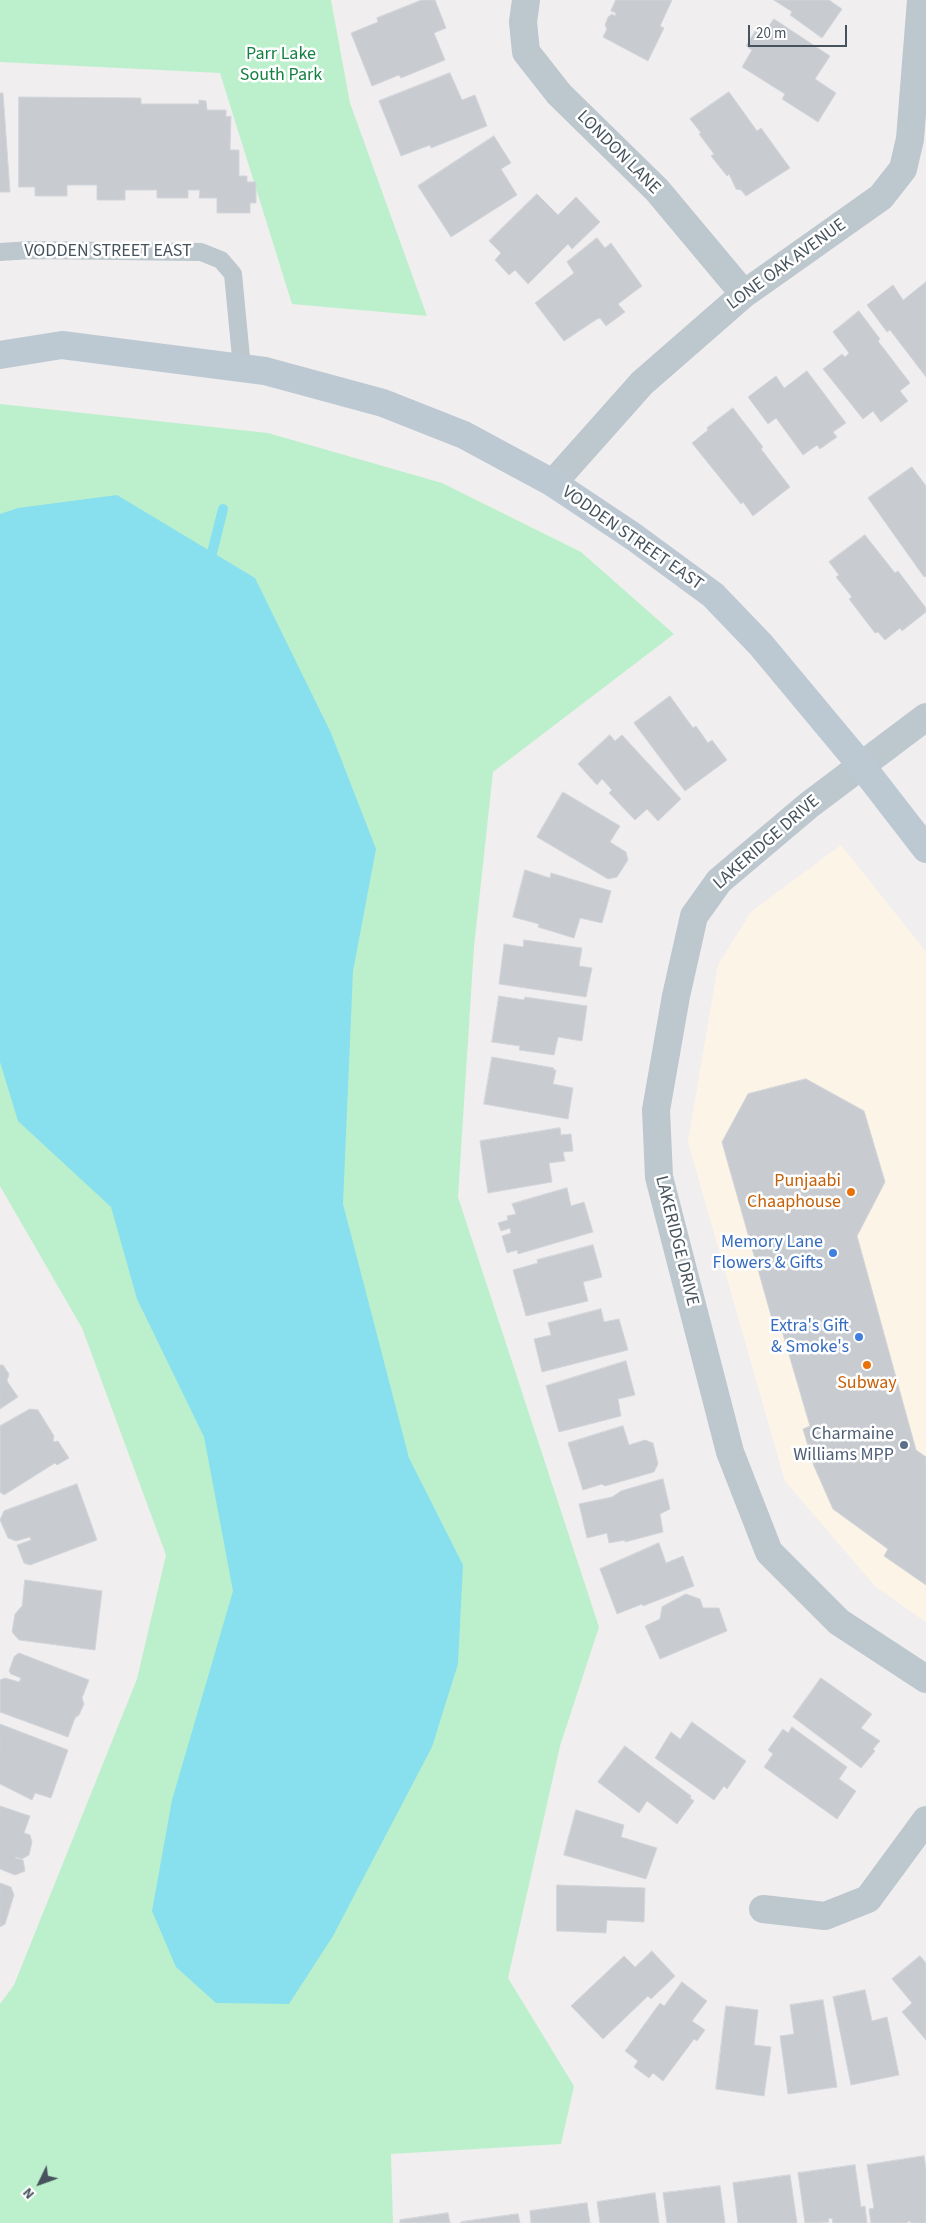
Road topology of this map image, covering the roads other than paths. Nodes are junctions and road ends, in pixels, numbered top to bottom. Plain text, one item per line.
1 (526, 0) edge
2 (921, 0) edge
3 (0, 252) edge
4 (744, 294) junction
5 (0, 355) edge
6 (242, 368) junction
7 (553, 483) junction
8 (926, 717) edge
9 (861, 764) junction
10 (926, 849) edge
11 (926, 1679) edge
12 (926, 1820) edge
13 (763, 1909) dead end

1 - 4 street, LONDON LANE
2 - 4 street, LONE OAK AVENUE
3 - 6 lane, VODDEN STREET EAST
4 - 7 street, LONE OAK AVENUE
5 - 6 street, VODDEN STREET EAST
6 - 7 street, VODDEN STREET EAST
7 - 9 street, VODDEN STREET EAST
8 - 9 street, LAKERIDGE DRIVE
9 - 10 street, VODDEN STREET EAST
9 - 11 street, LAKERIDGE DRIVE
12 - 13 street

